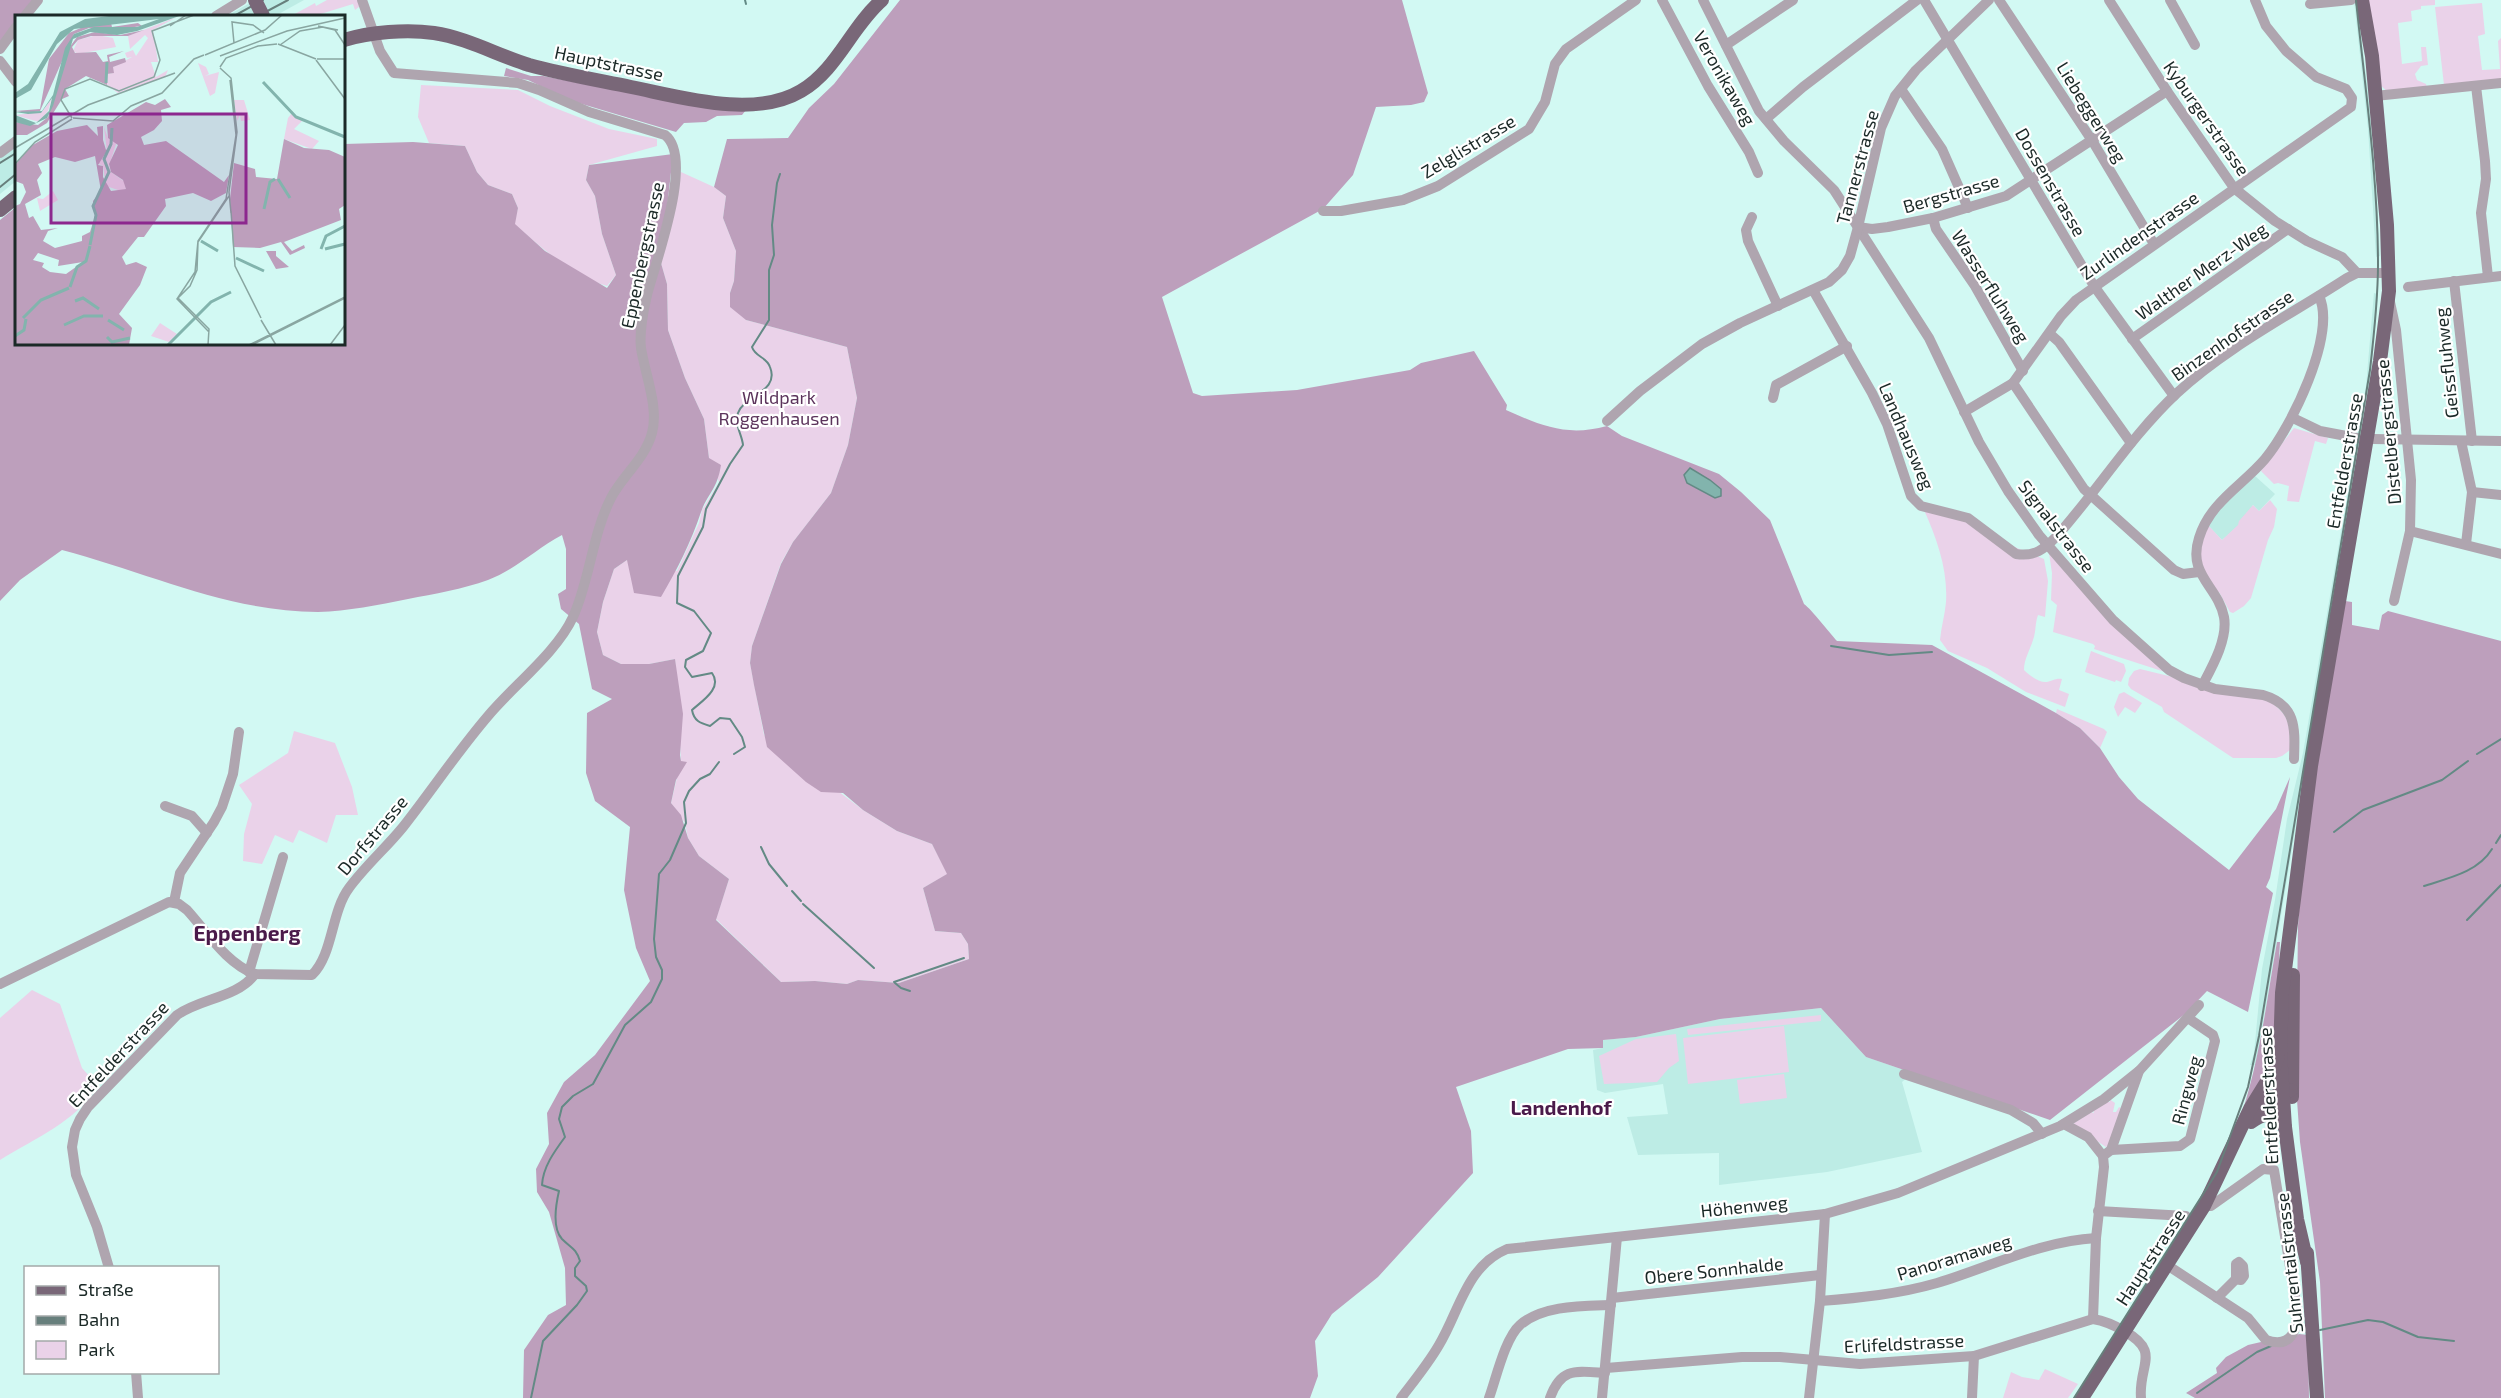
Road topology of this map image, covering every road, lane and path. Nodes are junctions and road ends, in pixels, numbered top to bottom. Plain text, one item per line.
1 (38, 0) edge
2 (242, 0) edge
3 (255, 0) edge
4 (362, 0) edge
5 (882, 0) edge
6 (1636, 0) edge
7 (1662, 0) edge
8 (1703, 0) edge
9 (1793, 0) edge
10 (1917, 0) edge
11 (1924, 0) edge
12 (1989, 0) edge
13 (1999, 0) edge
14 (2109, 0) edge
15 (2170, 0) edge
16 (2255, 0) edge
17 (2351, 0) edge
18 (2362, 0) edge
19 (2310, 4) dead end
20 (26, 15) edge
21 (218, 15) edge
22 (262, 15) edge
23 (15, 28) edge
24 (375, 35) junction
25 (345, 39) edge
26 (1949, 39) junction
27 (1726, 45) junction
28 (2195, 45) dead end
29 (345, 48) edge
30 (0, 50) edge
31 (0, 61) edge
32 (15, 81) edge
33 (2501, 83) edge
34 (2476, 86) junction
35 (1901, 89) junction
36 (2167, 92) junction
37 (2375, 96) junction
38 (1766, 119) junction
39 (15, 142) edge
40 (2093, 142) junction
41 (0, 153) edge
42 (1758, 173) dead end
43 (2031, 182) junction
44 (2234, 188) junction
45 (15, 198) edge
46 (1968, 208) junction
47 (0, 210) edge
48 (1323, 211) dead end
49 (1752, 217) dead end
50 (1933, 218) junction
51 (1858, 227) junction
52 (2288, 229) junction
53 (2154, 244) junction
54 (2357, 273) junction
55 (2389, 273) junction
56 (2501, 276) edge
57 (2488, 277) junction
58 (2454, 281) junction
59 (2094, 286) junction
60 (2408, 286) dead end
61 (1813, 290) junction
62 (2389, 295) junction
63 (2319, 296) junction
64 (1778, 306) junction
65 (2050, 334) junction
66 (2132, 339) junction
67 (1847, 346) junction
68 (2023, 370) junction
69 (2013, 383) junction
70 (2174, 396) junction
71 (1773, 398) dead end
72 (1964, 412) junction
73 (2293, 418) junction
74 (1607, 421) dead end
75 (2357, 438) dead end
76 (2373, 439) dead end
77 (2407, 440) junction
78 (2467, 441) junction
79 (2501, 441) edge
80 (2131, 443) junction
81 (2472, 492) junction
82 (2501, 495) edge
83 (2091, 496) junction
84 (2410, 531) junction
85 (2466, 544) junction
86 (2048, 545) junction
87 (2501, 554) edge
88 (2199, 572) junction
89 (2394, 602) dead end
90 (573, 618) joint
91 (2202, 686) junction
92 (239, 732) dead end
93 (2294, 759) dead end
94 (165, 806) dead end
95 (207, 833) junction
96 (282, 857) dead end
97 (174, 902) junction
98 (2292, 926) junction
99 (252, 973) junction
100 (0, 984) edge
101 (2199, 1005) dead end
102 (2188, 1018) junction
103 (2280, 1052) junction
104 (2139, 1071) junction
105 (1904, 1074) dead end
106 (2286, 1090) junction
107 (2262, 1092) junction
108 (2064, 1124) junction
109 (2285, 1127) junction
110 (2241, 1131) junction
111 (2042, 1134) junction
112 (2107, 1153) junction
113 (2204, 1206) junction
114 (2098, 1212) junction
115 (1825, 1214) junction
116 (2186, 1216) dead end
117 (1617, 1237) junction
118 (2096, 1238) junction
119 (2307, 1262) junction
120 (2167, 1265) junction
121 (108, 1266) edge
122 (1820, 1275) junction
123 (2236, 1279) dead end
124 (2217, 1298) junction
125 (1612, 1301) junction
126 (1820, 1301) junction
127 (2093, 1319) junction
128 (2124, 1331) junction
129 (1974, 1356) junction
130 (1812, 1360) junction
131 (1606, 1371) junction
132 (136, 1374) edge
133 (138, 1398) edge
134 (1401, 1398) edge
135 (1489, 1398) edge
136 (1550, 1398) edge
137 (1602, 1398) edge
138 (1809, 1398) edge
139 (1972, 1398) edge
140 (2082, 1398) edge
141 (2141, 1398) edge
142 (2317, 1398) edge

1 - 20 street
2 - 21 street
3 - 22 main road, bridge
4 - 24 street
5 - 24 main road, Hauptstrasse
6 - 48 street, Zelglistrasse
7 - 42 street, Veronikaweg
8 - 27 street, Signalstrasse
9 - 27 street
10 - 38 street
11 - 26 street, Dossenstrasse
12 - 26 street, Tannerstrasse
13 - 40 street, Liebeggerweg
14 - 36 street, Kyburgerstrasse
15 - 28 street
16 - 44 street, Zurlindenstrasse
17 - 19 street
18 - 37 main road, Entfelderstrasse
23 - 30 street
24 - 25 main road, Hauptstrasse
24 - 29 main road, Hauptstrasse
24 - 90 street, Eppenbergstrasse
26 - 35 street, Tannerstrasse
26 - 43 street, Dossenstrasse
27 - 38 street, Signalstrasse
31 - 32 street
33 - 34 street
34 - 37 street
34 - 57 street
35 - 46 street
35 - 51 street, Tannerstrasse
36 - 40 street, Bergstrasse
36 - 44 street, Kyburgerstrasse
37 - 55 main road, Entfelderstrasse
38 - 51 street, Signalstrasse
39 - 41 street
40 - 43 street, Bergstrasse
40 - 53 street, Liebeggerweg
43 - 46 street, Bergstrasse
43 - 59 street, Dossenstrasse
44 - 52 street, Kyburgerstrasse
44 - 53 street, Zurlindenstrasse
45 - 47 main road
46 - 50 street, Bergstrasse
49 - 64 street
50 - 51 street, Bergstrasse
50 - 68 street, Wasserfluhweg
51 - 61 street, Tannerstrasse
51 - 72 street, Signalstrasse
52 - 54 street, Kyburgerstrasse
52 - 66 street, Walther Merz-Weg
53 - 59 street, Zurlindenstrasse
54 - 55 street
54 - 63 street, Binzenhofstrasse
55 - 62 main road, Entfelderstrasse
56 - 57 street
57 - 58 street
58 - 60 street
58 - 78 street, Geissfluhweg
59 - 65 street, Zurlindenstrasse
59 - 66 street, Dossenstrasse
61 - 64 street, Tannerstrasse
61 - 67 street, Landhausweg
62 - 77 street, Distelbergstrasse
62 - 98 main road, Entfelderstrasse
63 - 70 street, Binzenhofstrasse
63 - 73 street
64 - 74 street, Tannerstrasse
65 - 68 street, Zurlindenstrasse
65 - 80 street
66 - 70 street, Dossenstrasse
67 - 71 street
67 - 86 street, Landhausweg
68 - 69 street, Zurlindenstrasse
69 - 72 street, Zurlindenstrasse
69 - 83 street
70 - 80 street, Binzenhofstrasse
72 - 86 street, Signalstrasse
73 - 75 street
73 - 88 street
76 - 77 street
77 - 78 street
77 - 84 street, Distelbergstrasse
78 - 79 street
78 - 81 street, Geissfluhweg
80 - 83 street, Binzenhofstrasse
81 - 82 street
81 - 85 street, Geissfluhweg
83 - 86 street, Binzenhofstrasse
83 - 88 street
84 - 85 street
84 - 89 street, Distelbergstrasse
85 - 87 street
86 - 91 street, Signalstrasse
88 - 91 street
90 - 99 street, Dorfstrasse
91 - 93 street, Signalstrasse
92 - 95 street
94 - 95 street
95 - 97 street
96 - 99 street
97 - 99 street
97 - 100 street
98 - 103 main road, Entfelderstrasse
98 - 106 main road, Entfelderstrasse
99 - 121 street, Entfelderstrasse
101 - 102 street
102 - 104 street
102 - 112 street, Ringweg
103 - 106 main road, Entfelderstrasse
103 - 107 main road
104 - 108 street, Höhenweg
104 - 112 street
105 - 111 street
106 - 107 main road
106 - 109 main road, Entfelderstrasse
106 - 110 main road
106 - 119 main road, Suhrentalstrasse
107 - 110 main road
108 - 111 street, Höhenweg
108 - 112 street
109 - 110 main road
109 - 119 main road, Entfelderstrasse
110 - 113 main road, Hauptstrasse
111 - 115 street, Höhenweg
112 - 114 street
113 - 120 main road, Hauptstrasse
113 - 124 street
114 - 116 street
114 - 118 street
115 - 117 street, Höhenweg
115 - 122 street
117 - 125 street
117 - 134 street, Höhenweg
118 - 126 street, Panoramaweg
118 - 127 street
119 - 142 main road, Suhrentalstrasse
120 - 124 street
120 - 128 main road, Hauptstrasse
122 - 125 street, Obere Sonnhalde
122 - 126 street
123 - 124 street
125 - 131 street
125 - 135 street, Obere Sonnhalde
126 - 130 street
127 - 128 street
127 - 129 street, Erlifeldstrasse
128 - 140 main road, Hauptstrasse
128 - 141 street
129 - 130 street, Erlifeldstrasse
129 - 139 street
130 - 131 street, Erlifeldstrasse
130 - 138 street
131 - 136 street, Erlifeldstrasse
131 - 137 street
132 - 133 street

